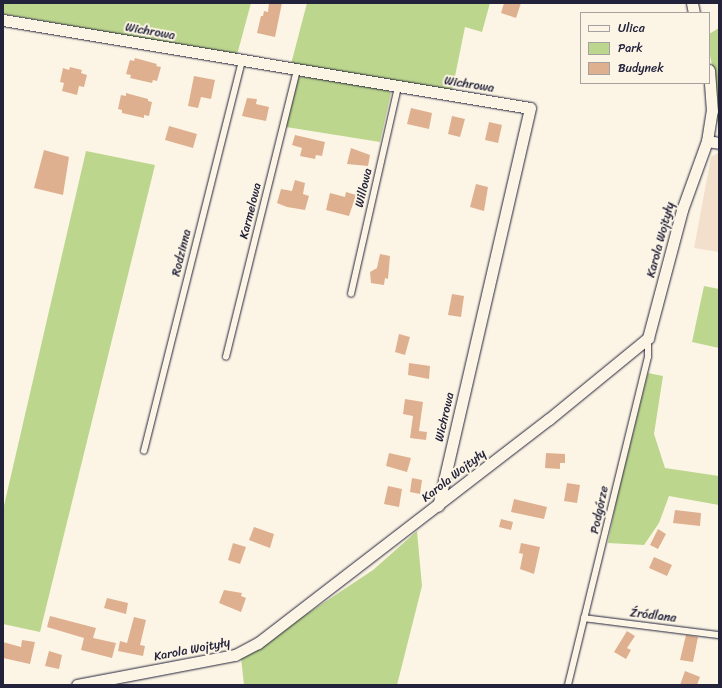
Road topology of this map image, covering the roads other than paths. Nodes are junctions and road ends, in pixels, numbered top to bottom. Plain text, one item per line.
1 (3, 20) edge
2 (242, 60) junction
3 (297, 70) junction
4 (710, 84) edge
5 (398, 87) junction
6 (706, 141) junction
7 (719, 143) edge
8 (351, 294) dead end
9 (648, 338) junction
10 (226, 357) dead end
11 (144, 451) dead end
12 (438, 505) junction
13 (584, 618) junction
14 (719, 635) edge
15 (77, 685) edge
16 (568, 685) edge

1 - 2 street, Wichrowa
2 - 3 street, Wichrowa
2 - 11 lane, Rodzinna
3 - 5 street, Wichrowa
3 - 10 lane, Karmelowa
4 - 6 street, Karola Wojtyły
5 - 8 lane, Willowa
5 - 12 street, Wichrowa
6 - 7 street
6 - 9 street, Karola Wojtyły
9 - 12 street, Karola Wojtyły
9 - 13 lane, Podgórze
12 - 15 street, Karola Wojtyły
13 - 14 lane, Źródlana
13 - 16 lane, Podgórze

